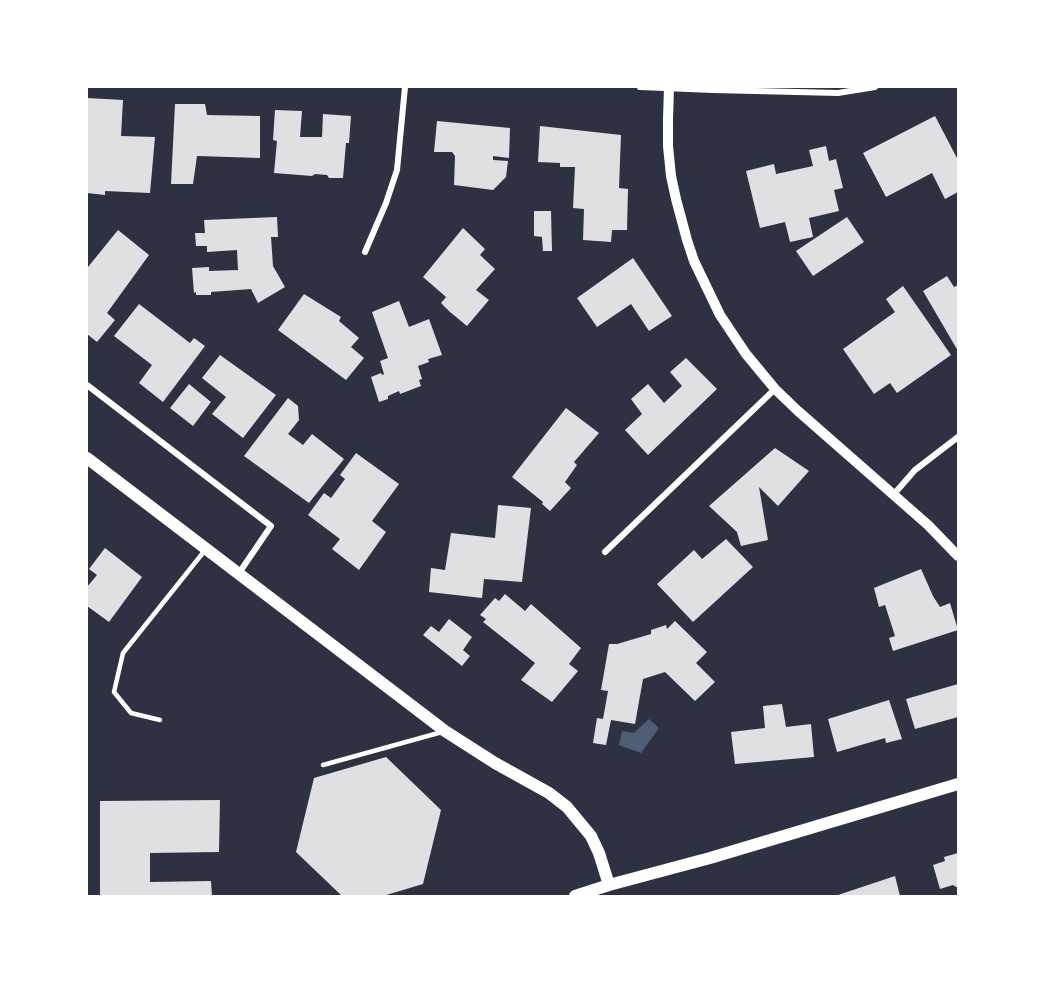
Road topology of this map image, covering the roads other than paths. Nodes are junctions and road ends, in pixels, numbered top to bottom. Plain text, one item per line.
1 (405, 87) edge
2 (640, 87) edge
3 (875, 87) edge
4 (669, 88) edge
5 (365, 252) dead end
6 (87, 385) edge
7 (775, 389) junction
8 (958, 437) edge
9 (87, 458) edge
10 (894, 494) junction
11 (206, 549) junction
12 (606, 552) dead end
13 (958, 556) edge
14 (238, 574) junction
15 (160, 720) dead end
16 (445, 731) junction
17 (323, 765) dead end
18 (958, 784) edge
19 (609, 885) junction
20 (575, 896) edge

1 - 5 street
2 - 4 street
3 - 4 street
4 - 7 street
6 - 14 street
7 - 10 street
7 - 12 street
8 - 10 street
9 - 11 main road
10 - 13 street
11 - 14 main road
11 - 15 lane
14 - 16 main road
16 - 17 lane
16 - 19 main road
18 - 19 main road
19 - 20 main road

